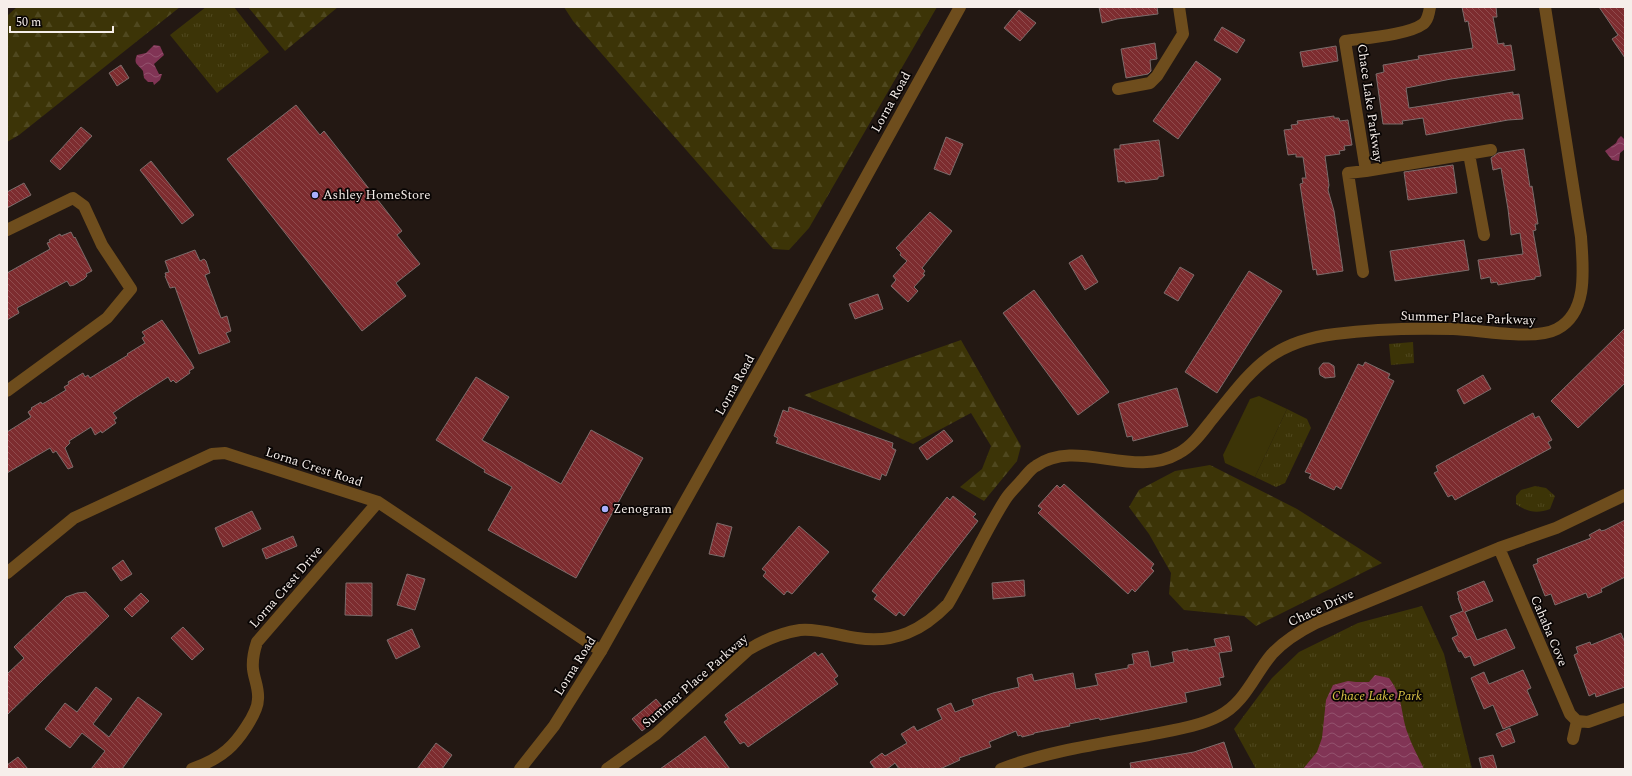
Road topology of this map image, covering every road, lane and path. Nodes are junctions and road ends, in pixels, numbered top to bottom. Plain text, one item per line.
1 (960, 7) edge
2 (1178, 7) edge
3 (1430, 7) edge
4 (1545, 7) edge
5 (1118, 89) dead end
6 (1491, 150) dead end
7 (1469, 154) junction
8 (1366, 171) junction
9 (7, 230) edge
10 (1484, 235) dead end
11 (1363, 272) dead end
12 (7, 391) edge
13 (1625, 495) edge
14 (378, 502) junction
15 (1499, 548) junction
16 (7, 573) edge
17 (601, 651) junction
18 (1625, 709) edge
19 (1577, 722) junction
20 (1573, 739) dead end
21 (192, 769) edge
22 (520, 769) edge
23 (607, 769) edge
24 (1001, 769) edge

1 - 17 street, Lorna Road
2 - 5 street
3 - 8 street, Chace Lake Parkway
4 - 23 street, Summer Place Parkway
6 - 7 street, Chace Lake Parkway
7 - 8 street, Chace Lake Parkway
7 - 10 street
8 - 11 street, Chace Lake Parkway
9 - 12 street
13 - 15 street, Chace Drive
14 - 16 street, Lorna Crest Road
14 - 17 street, Lorna Crest Road
14 - 21 street, Lorna Crest Drive
15 - 19 street, Cahaba Cove
15 - 24 street, Chace Drive
17 - 22 street, Lorna Road
18 - 19 street
19 - 20 street

